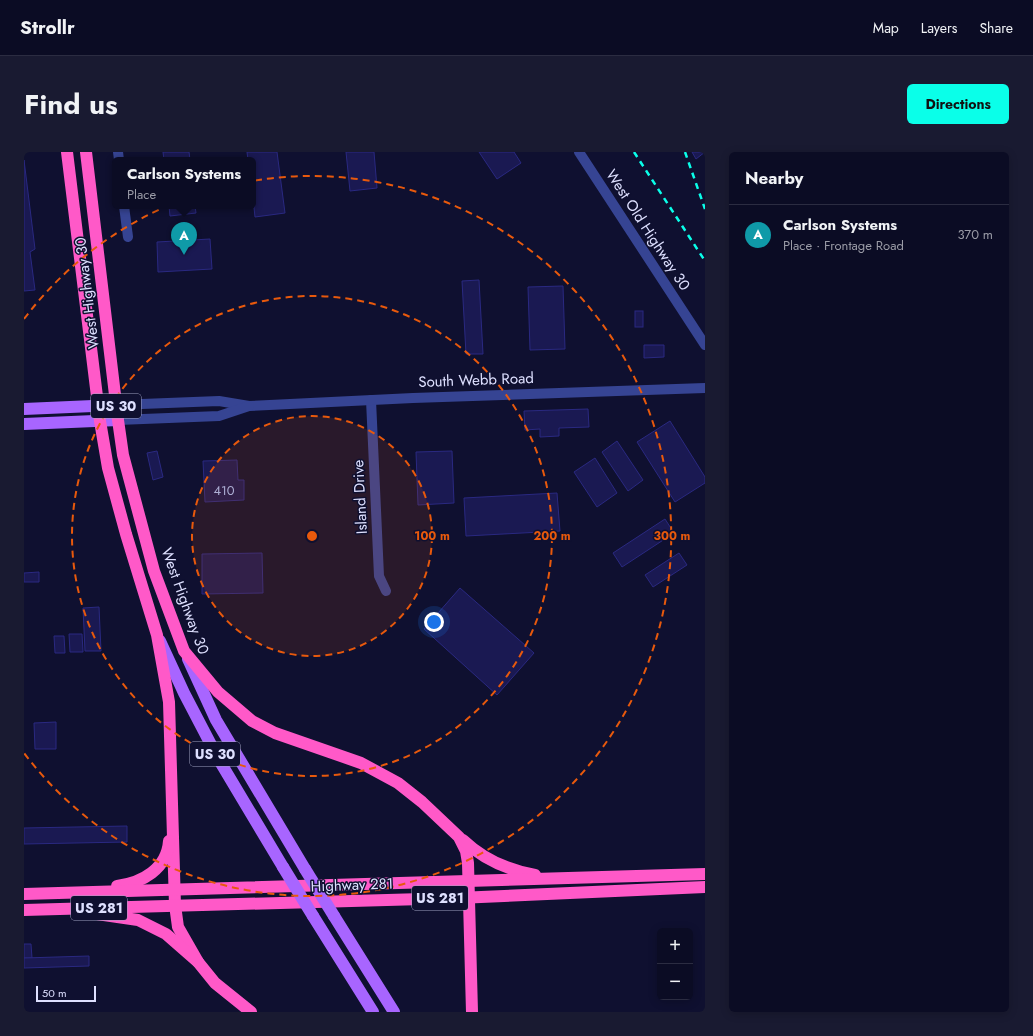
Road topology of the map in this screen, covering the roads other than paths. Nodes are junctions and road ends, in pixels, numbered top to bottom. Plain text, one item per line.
1 (67, 152) edge
2 (86, 152) edge
3 (579, 152) edge
4 (124, 209) edge
5 (128, 237) dead end
6 (705, 345) edge
7 (705, 388) edge
8 (371, 400) junction
9 (116, 405) junction
10 (98, 406) junction
11 (249, 406) junction
12 (24, 409) edge
13 (118, 420) junction
14 (100, 421) junction
15 (24, 424) edge
16 (386, 591) dead end
17 (157, 635) junction
18 (184, 651) junction
19 (172, 812) junction
20 (460, 837) junction
21 (705, 874) edge
22 (572, 878) junction
23 (470, 882) junction
24 (705, 887) edge
25 (176, 890) junction
26 (24, 894) edge
27 (48, 894) junction
28 (470, 897) junction
29 (175, 905) junction
30 (24, 910) edge
31 (46, 910) junction
32 (198, 962) junction
33 (251, 1012) edge
34 (373, 1012) edge
35 (394, 1012) edge
36 (472, 1012) edge

1 - 10 highway, West Highway 30 / US 30
2 - 9 highway, West Highway 30 / US 30
3 - 6 street, West Old Highway 30
4 - 5 street
7 - 8 street, South Webb Road
8 - 11 street, South Webb Road
8 - 16 street, Island Drive
9 - 10 main road, South Webb Road
9 - 11 street, South Webb Road
9 - 13 highway, West Highway 30 / US 30
10 - 12 main road, South Webb Road
10 - 14 highway, West Highway 30 / US 30
11 - 13 street, South Webb Road
13 - 14 main road, South Webb Road
13 - 18 highway, West Highway 30 / US 30
14 - 15 main road, South Webb Road
14 - 17 highway, West Highway 30 / US 30
17 - 19 highway
17 - 34 main road, West Highway 30 / US 30, bridge
18 - 20 highway
18 - 35 main road, West Highway 30 / US 30, bridge
19 - 25 highway
19 - 27 highway
20 - 22 highway
20 - 23 highway
21 - 22 highway, Highway 281 / US 281
22 - 23 highway, Highway 281 / US 281
23 - 25 highway, Highway 281 / US 281
23 - 28 highway
24 - 28 highway, Highway 281 / US 281
25 - 27 highway, Highway 281 / US 281
25 - 29 highway
26 - 27 highway, Highway 281 / US 281
28 - 29 highway, Highway 281 / US 281
28 - 36 highway
29 - 31 highway, Highway 281 / US 281
29 - 32 highway
30 - 31 highway, Highway 281 / US 281
31 - 32 highway
32 - 33 highway

